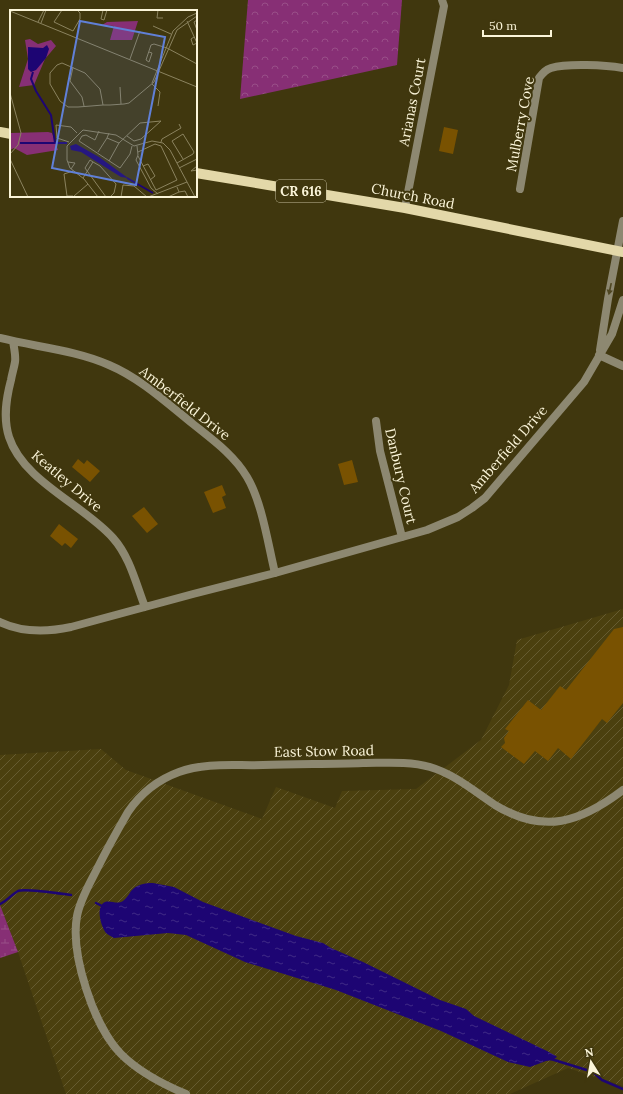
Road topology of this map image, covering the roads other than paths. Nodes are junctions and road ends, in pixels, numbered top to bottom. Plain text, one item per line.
1 (442, 0) edge
2 (623, 68) edge
3 (0, 132) edge
4 (10, 134) edge
5 (197, 173) edge
6 (520, 189) dead end
7 (405, 208) junction
8 (623, 221) edge
9 (620, 252) edge
10 (623, 300) edge
11 (0, 338) edge
12 (13, 341) junction
13 (599, 355) junction
14 (623, 366) edge
15 (376, 421) dead end
16 (402, 537) junction
17 (275, 573) junction
18 (144, 607) junction
19 (0, 622) edge
20 (623, 790) edge
21 (186, 1094) edge

1 - 7 street, Arianas Court
2 - 6 street, Mulberry Cove
3 - 4 main road
5 - 7 main road, Church Road / CR 616
7 - 9 main road, Church Road / CR 616
8 - 9 street, Amberfield Drive
9 -> 13 street, Amberfield Drive
10 - 13 street, Amberfield Drive
11 - 12 street, Amberfield Drive
12 - 17 street, Amberfield Drive
12 - 18 street, Keatley Drive
13 - 14 street
13 - 16 street, Amberfield Drive
15 - 16 street, Danbury Court
16 - 17 street, Amberfield Drive
17 - 18 street, Amberfield Drive
18 - 19 street, Amberfield Drive
20 - 21 street, East Stow Road

